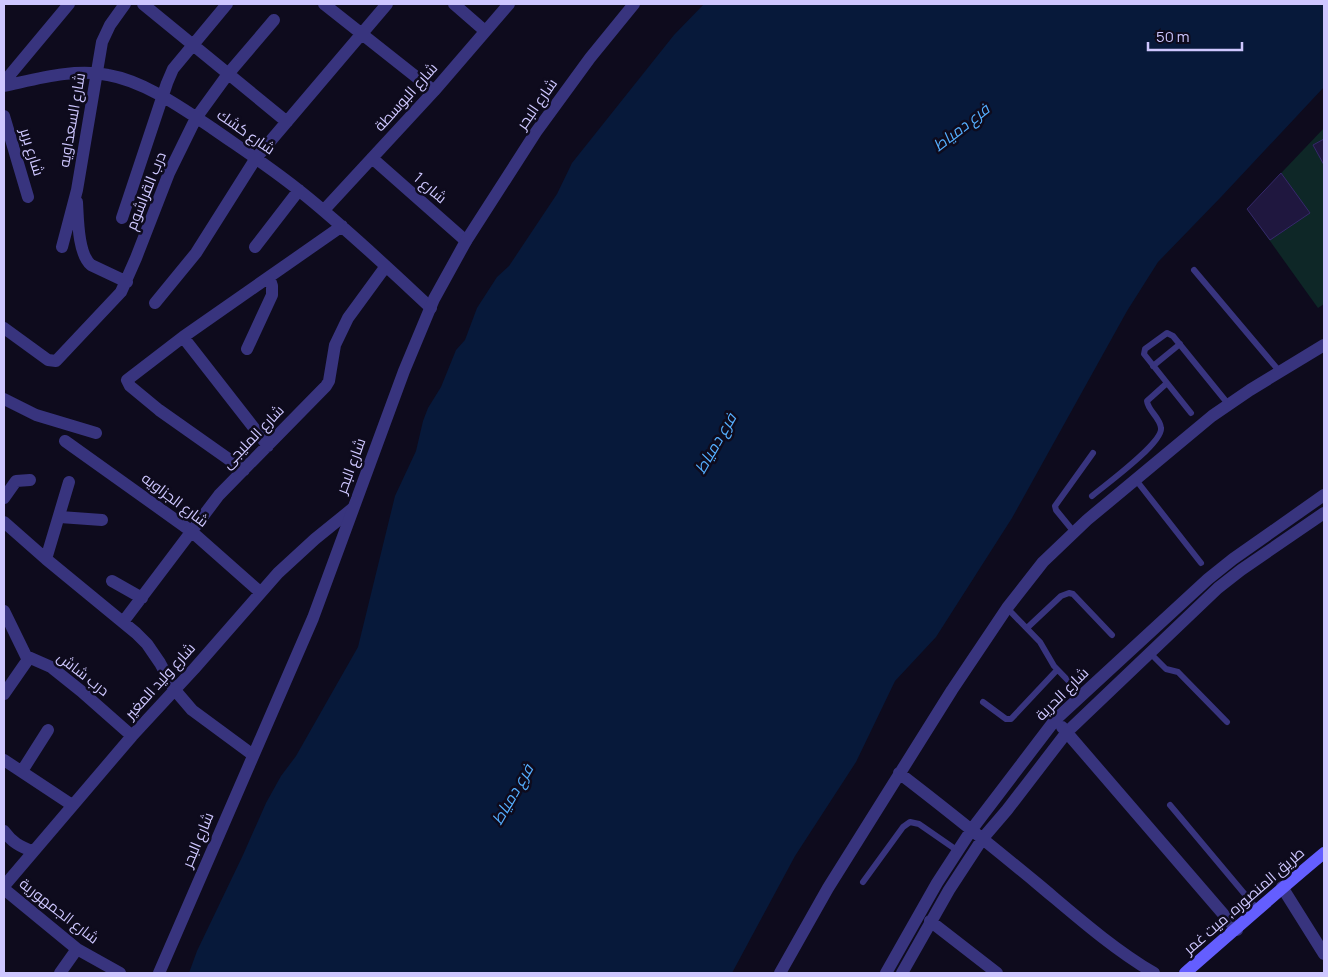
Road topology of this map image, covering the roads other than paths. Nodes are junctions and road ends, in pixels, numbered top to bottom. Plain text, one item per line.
1 (69, 4) edge
2 (125, 4) edge
3 (143, 4) edge
4 (227, 4) edge
5 (324, 4) edge
6 (387, 4) edge
7 (454, 4) edge
8 (509, 4) edge
9 (634, 4) edge
10 (274, 20) dead end
11 (486, 31) junction
12 (361, 34) junction
13 (193, 44) junction
14 (97, 73) junction
15 (228, 74) junction
16 (4, 82) edge
17 (4, 86) edge
18 (434, 91) junction
19 (161, 97) junction
20 (4, 116) edge
21 (196, 118) junction
22 (287, 122) junction
23 (256, 158) junction
24 (372, 158) junction
25 (77, 190) junction
26 (299, 190) junction
27 (28, 197) dead end
28 (324, 210) junction
29 (122, 218) dead end
30 (342, 226) junction
31 (466, 241) junction
32 (255, 246) dead end
33 (62, 248) dead end
34 (386, 266) junction
35 (1194, 270) dead end
36 (270, 277) junction
37 (127, 282) junction
38 (155, 303) dead end
39 (431, 308) junction
40 (4, 328) edge
41 (183, 337) junction
42 (1180, 344) junction
43 (1324, 345) edge
44 (247, 349) dead end
45 (1153, 366) junction
46 (1280, 372) junction
47 (1167, 383) junction
48 (4, 399) edge
49 (1229, 405) junction
50 (1191, 413) dead end
51 (96, 433) dead end
52 (66, 441) dead end
53 (268, 446) junction
54 (1092, 453) dead end
55 (244, 470) junction
56 (30, 480) dead end
57 (1136, 480) junction
58 (69, 482) dead end
59 (1324, 495) edge
60 (1092, 496) dead end
61 (4, 498) edge
62 (352, 510) junction
63 (1324, 513) edge
64 (60, 517) junction
65 (102, 520) dead end
66 (4, 522) edge
67 (191, 531) junction
68 (1074, 532) junction
69 (46, 559) junction
70 (1201, 563) dead end
71 (1208, 579) junction
72 (112, 581) dead end
73 (1218, 588) junction
74 (260, 592) junction
75 (142, 598) junction
76 (1006, 608) junction
77 (4, 611) edge
78 (123, 622) junction
79 (1027, 628) junction
80 (1112, 635) dead end
81 (1134, 646) junction
82 (1148, 655) junction
83 (28, 658) junction
84 (1057, 670) junction
85 (174, 689) junction
86 (4, 694) edge
87 (1082, 695) junction
88 (983, 702) dead end
89 (1055, 720) junction
90 (1227, 722) dead end
91 (48, 730) dead end
92 (1067, 732) junction
93 (132, 736) junction
94 (253, 755) junction
95 (4, 760) edge
96 (22, 771) junction
97 (899, 773) junction
98 (994, 800) junction
99 (72, 805) junction
100 (1170, 805) dead end
101 (1007, 810) junction
102 (972, 829) junction
103 (4, 831) edge
104 (982, 838) junction
105 (33, 851) junction
106 (958, 851) junction
107 (1324, 853) edge
108 (864, 882) dead end
109 (937, 883) junction
110 (4, 887) edge
111 (1282, 887) junction
112 (949, 890) junction
113 (1258, 910) junction
114 (930, 922) junction
115 (1236, 930) junction
116 (77, 949) junction
117 (1324, 954) edge
118 (1198, 969) edge
119 (60, 973) edge
120 (120, 973) edge
121 (159, 973) edge
122 (780, 973) edge
123 (886, 973) edge
124 (902, 973) edge
125 (997, 973) edge
126 (1154, 973) edge
127 (1185, 973) edge

1 - 16 street
2 - 14 street, شارع السعداويه
3 - 13 street
4 - 13 street
5 - 12 street
6 - 12 street
7 - 11 street
8 - 11 street, شارع البوسطة
9 - 31 street, شارع البحر
10 - 15 street, درب القراشوم
11 - 18 street, شارع البوسطة
12 - 18 street
12 - 22 street
13 - 15 street
13 - 19 street
14 - 17 street, شارع كشك
14 - 19 street, شارع كشك
14 - 25 street, شارع السعداويه
15 - 21 street, درب القراشوم
15 - 22 street
18 - 24 street, شارع البوسطة
19 - 21 street, شارع كشك
19 - 29 street
20 - 27 street, شارع بربر
21 - 23 street, شارع كشك
21 - 37 street, درب القراشوم
22 - 23 street
23 - 26 street, شارع كشك
23 - 38 street
24 - 28 street, شارع البوسطة
24 - 31 street, شارع 1
25 - 33 street, شارع السعداويه
25 - 37 street
26 - 28 street, شارع كشك
26 - 32 street
28 - 30 street, شارع كشك
30 - 34 street, شارع كشك
30 - 36 street
31 - 39 street, شارع البحر
34 - 39 street, شارع كشك
34 - 53 street, شارع المليجى
35 - 46 lane
36 - 41 street
36 - 44 street
37 - 40 street, درب القراشوم
39 - 62 street, شارع البحر
41 - 53 street
41 - 55 street
42 - 45 lane
42 - 45 lane
42 - 49 lane
43 - 46 street
45 - 47 lane
46 - 49 street
47 - 50 lane
47 - 60 lane
48 - 51 street
49 - 57 street
52 - 67 street, شارع الجزاويه
53 - 55 street, شارع المليجى
54 - 68 lane
55 - 67 street, شارع المليجى
56 - 61 street
57 - 68 street
57 - 70 lane
58 - 64 street
59 - 71 street, شارع الحرية
62 - 74 street, شارع وليد المغير
62 - 94 street, شارع البحر
63 - 73 street, شارع الحرية
64 - 65 street
64 - 69 street
66 - 69 street
67 - 74 street, شارع الجزاويه
67 - 75 street, شارع المليجى
68 - 76 street
69 - 78 street
71 - 73 street
71 - 81 street, شارع الحرية
72 - 75 street
73 - 82 street, شارع الحرية
74 - 85 street, شارع وليد المغير
75 - 78 street, شارع المليجى
76 - 79 lane
76 - 97 street
77 - 83 street
78 - 85 street
79 - 80 lane
79 - 84 lane
81 - 82 street
81 - 87 street, شارع الحرية
82 - 90 lane
82 - 92 street, شارع الحرية
83 - 86 street
83 - 93 street, درب شاش
84 - 87 lane
84 - 88 lane
85 - 93 street, شارع وليد المغير
85 - 94 street
87 - 89 street, شارع الحرية
89 - 92 street
89 - 98 street, شارع الحرية
91 - 96 street
92 - 101 street, شارع الحرية
92 - 115 street
93 - 99 street, شارع وليد المغير
94 - 121 street, شارع البحر
95 - 96 street
96 - 99 street
97 - 102 street
97 - 122 street
98 - 101 street
98 - 102 street, شارع الحرية
99 - 105 street, شارع وليد المغير
100 - 113 lane
101 - 104 street, شارع الحرية
102 - 104 street
102 - 106 street, شارع الحرية
103 - 105 street
104 - 112 street, شارع الحرية
104 - 126 street
105 - 110 street, شارع وليد المغير
106 - 108 lane
106 - 109 street, شارع الحرية
107 - 111 main road, طريق المنصوره, ميت غمر
109 - 112 street
109 - 123 street, شارع الحرية
110 - 116 street, شارع الجمهورية
111 - 113 main road, طريق المنصوره, ميت غمر
111 - 117 street
112 - 114 street, شارع الحرية
113 - 115 main road, طريق المنصوره, ميت غمر
114 - 124 street, شارع الحرية
114 - 125 street
115 - 118 main road, طريق المنصوره, ميت غمر
116 - 119 street
116 - 120 street, شارع الجمهورية
118 - 127 main road, طريق المنصوره, ميت غمر

